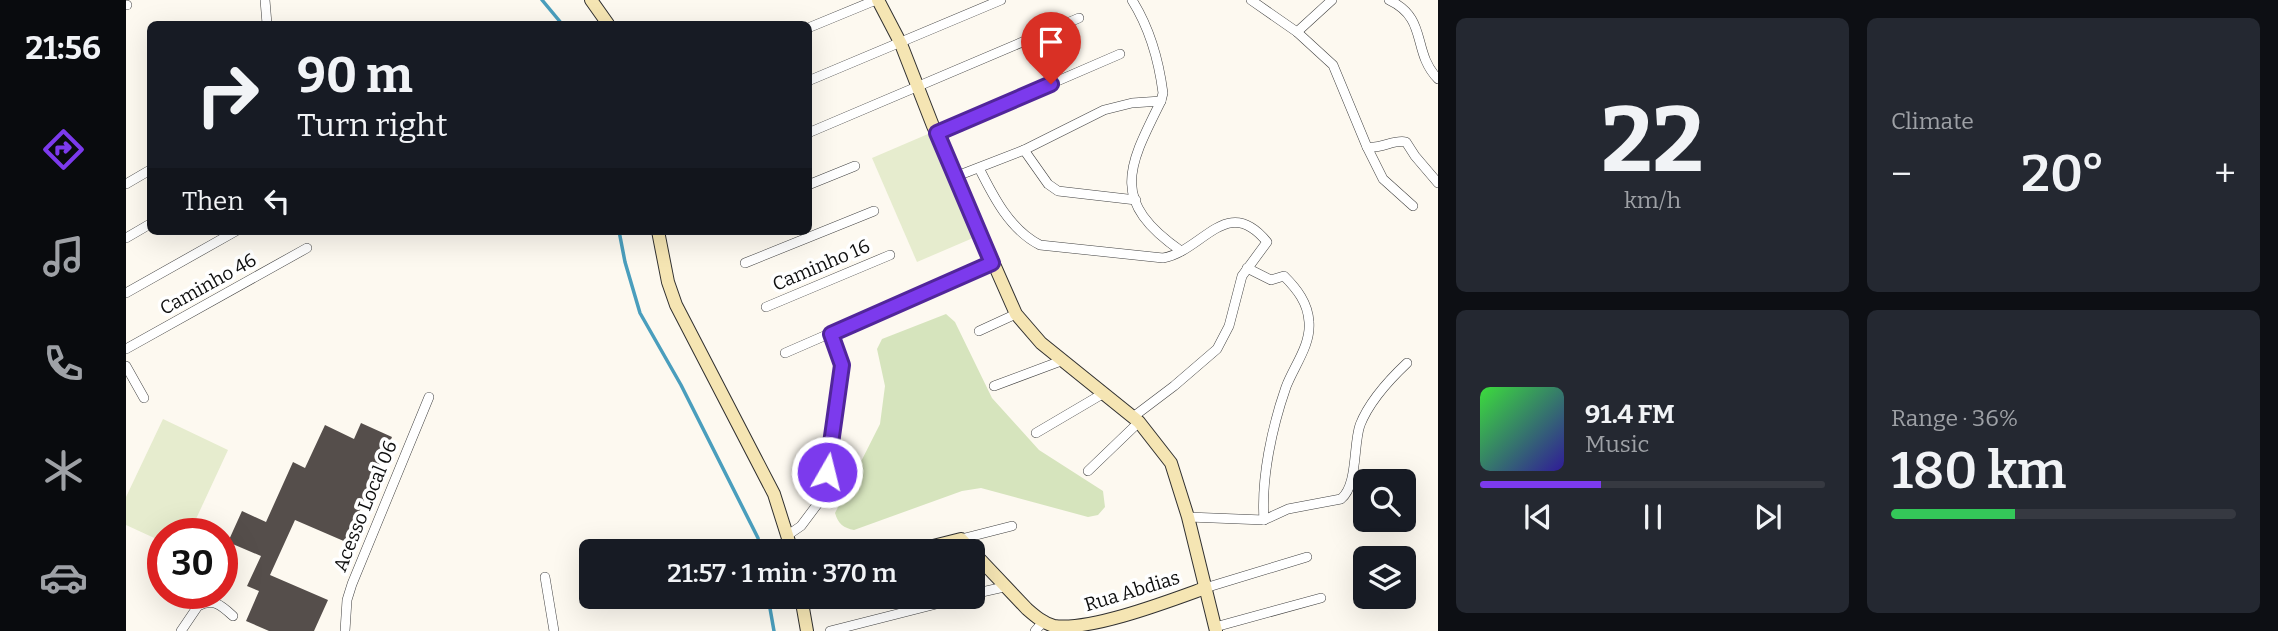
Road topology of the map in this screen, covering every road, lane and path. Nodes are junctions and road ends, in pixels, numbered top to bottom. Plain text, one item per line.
1 (265, 0) edge
2 (592, 0) edge
3 (877, 0) edge
4 (1001, 0) edge
5 (1132, 0) edge
6 (1251, 0) edge
7 (1332, 0) edge
8 (1389, 0) edge
9 (1079, 18) dead end
10 (267, 21) edge
11 (606, 21) edge
12 (812, 26) edge
13 (1297, 32) junction
14 (901, 44) junction
15 (1120, 54) dead end
16 (812, 79) edge
17 (1438, 79) edge
18 (918, 88) junction
19 (1161, 101) junction
20 (812, 131) edge
21 (937, 133) junction
22 (1367, 147) junction
23 (1024, 150) junction
24 (855, 166) dead end
25 (979, 168) junction
26 (147, 172) edge
27 (957, 176) junction
28 (812, 183) edge
29 (1438, 183) edge
30 (126, 184) edge
31 (1136, 201) junction
32 (1413, 206) dead end
33 (874, 211) dead end
34 (147, 226) edge
35 (229, 235) edge
36 (659, 235) edge
37 (126, 238) edge
38 (307, 248) dead end
39 (1181, 251) junction
40 (890, 255) dead end
41 (745, 263) dead end
42 (992, 263) junction
43 (1247, 268) junction
44 (126, 293) edge
45 (766, 307) dead end
46 (1016, 314) junction
47 (979, 331) dead end
48 (831, 334) junction
49 (126, 349) edge
50 (785, 353) dead end
51 (1061, 360) junction
52 (1407, 363) dead end
53 (126, 366) edge
54 (995, 386) dead end
55 (1104, 393) junction
56 (429, 397) dead end
57 (144, 398) dead end
58 (1136, 419) junction
59 (1036, 433) dead end
60 (1088, 471) dead end
61 (1188, 517) junction
62 (1264, 520) junction
63 (1012, 526) dead end
64 (788, 536) junction
65 (789, 539) edge
66 (961, 539) edge
67 (1307, 557) dead end
68 (985, 566) edge
69 (545, 577) dead end
70 (1004, 587) junction
71 (1205, 588) junction
72 (985, 591) edge
73 (1321, 598) dead end
74 (196, 609) edge
75 (225, 609) edge
76 (803, 609) edge
77 (917, 609) edge
78 (233, 616) dead end
79 (1039, 626) edge
80 (1216, 629) edge
81 (181, 631) edge
82 (345, 631) edge
83 (554, 631) edge
84 (807, 631) edge
85 (830, 631) edge

1 - 10 street
2 - 11 street
3 - 12 street
3 - 14 street
4 - 14 street
5 - 19 street
6 - 13 street
7 - 13 street
8 - 17 street
9 - 18 street
13 - 22 street
14 - 16 street
14 - 18 street
15 - 21 street
18 - 20 street
18 - 21 street
19 - 23 street
19 - 31 street
21 - 27 street
22 - 29 street
22 - 32 street
23 - 25 street
23 - 31 street
24 - 28 street
25 - 27 street
25 - 39 street
26 - 30 street
27 - 42 street
31 - 39 street
33 - 41 street
34 - 37 street
35 - 44 street
36 - 64 street
38 - 49 street, Caminho 46
39 - 43 street
40 - 45 street, Caminho 16
42 - 46 street
42 - 48 street
43 - 58 street
43 - 62 street
46 - 47 street
46 - 51 street
48 - 50 street
48 - 64 street
51 - 54 street
51 - 55 street
52 - 62 street
53 - 57 street
55 - 58 street
55 - 59 street
56 - 82 street, Acesso Local 06
58 - 60 street
58 - 61 street
61 - 62 street
61 - 71 street
63 - 66 street
64 - 65 street
67 - 71 street
68 - 70 street, Rua Abdias
69 - 83 street
70 - 72 street
70 - 79 street, Rua Abdias
71 - 79 street, Rua Abdias
71 - 80 street
73 - 80 street
74 - 81 street
75 - 78 street
76 - 84 street
77 - 85 street

